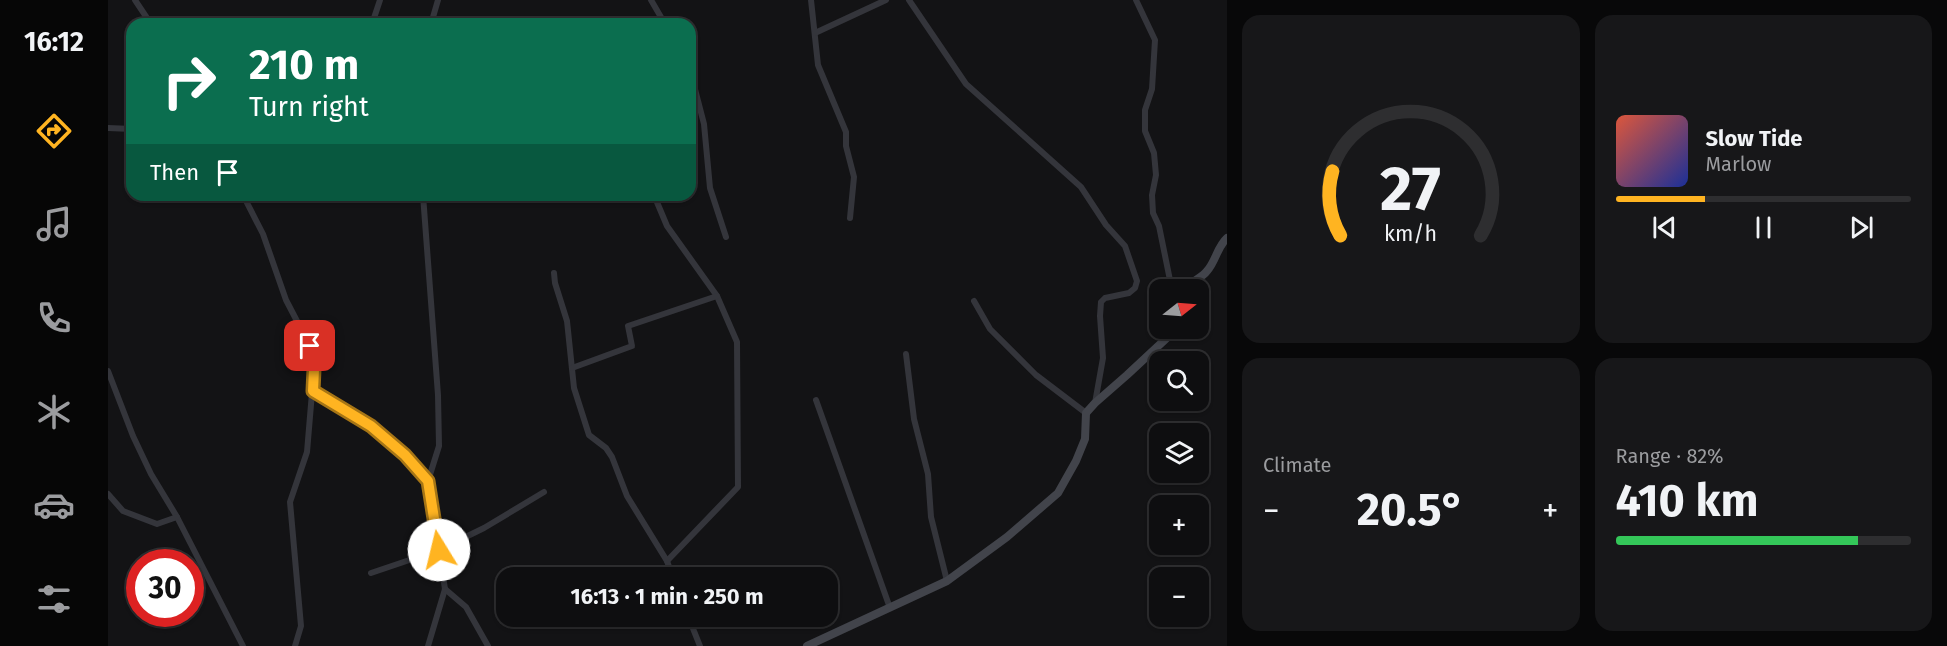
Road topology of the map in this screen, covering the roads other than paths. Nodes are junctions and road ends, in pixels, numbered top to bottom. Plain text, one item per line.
1 (135, 0) edge
2 (380, 0) edge
3 (438, 0) edge
4 (651, 0) edge
5 (811, 0) edge
6 (886, 0) edge
7 (909, 0) edge
8 (1136, 0) edge
9 (147, 18) edge
10 (374, 18) edge
11 (433, 18) edge
12 (662, 18) edge
13 (815, 33) junction
14 (696, 93) edge
15 (108, 128) edge
16 (126, 129) edge
17 (246, 201) edge
18 (423, 201) edge
19 (657, 201) edge
20 (850, 218) dead end
21 (726, 237) dead end
22 (1227, 238) edge
23 (554, 273) dead end
24 (1170, 279) edge
25 (1195, 279) edge
26 (717, 296) junction
27 (974, 301) dead end
28 (1166, 339) edge
29 (906, 354) dead end
30 (572, 368) junction
31 (108, 371) edge
32 (313, 391) junction
33 (816, 400) dead end
34 (1095, 403) junction
35 (1086, 413) junction
36 (428, 481) junction
37 (544, 492) dead end
38 (108, 494) edge
39 (177, 517) junction
40 (439, 550) junction
41 (666, 561) junction
42 (668, 567) edge
43 (371, 573) dead end
44 (947, 581) junction
45 (445, 589) junction
46 (890, 608) junction
47 (692, 627) edge
48 (243, 646) edge
49 (295, 646) edge
50 (428, 646) edge
51 (488, 646) edge
52 (700, 646) edge
53 (807, 646) edge

1 - 9 street
2 - 10 street
3 - 11 street
4 - 12 street
5 - 13 street
6 - 13 street
7 - 34 street
8 - 24 street
13 - 20 street
14 - 21 street
15 - 16 street
17 - 32 street
18 - 36 street
19 - 26 street
22 - 25 street
23 - 30 street
26 - 30 street
26 - 41 street
27 - 35 street
28 - 34 street
29 - 44 street
30 - 41 street
31 - 39 street
32 - 36 street
32 - 49 street
33 - 46 street
34 - 35 street
35 - 44 street
36 - 40 street
37 - 40 street
38 - 39 street
39 - 48 street
40 - 43 street
40 - 45 street
41 - 42 street
44 - 46 street
45 - 50 street
45 - 51 street
46 - 53 street
47 - 52 street

